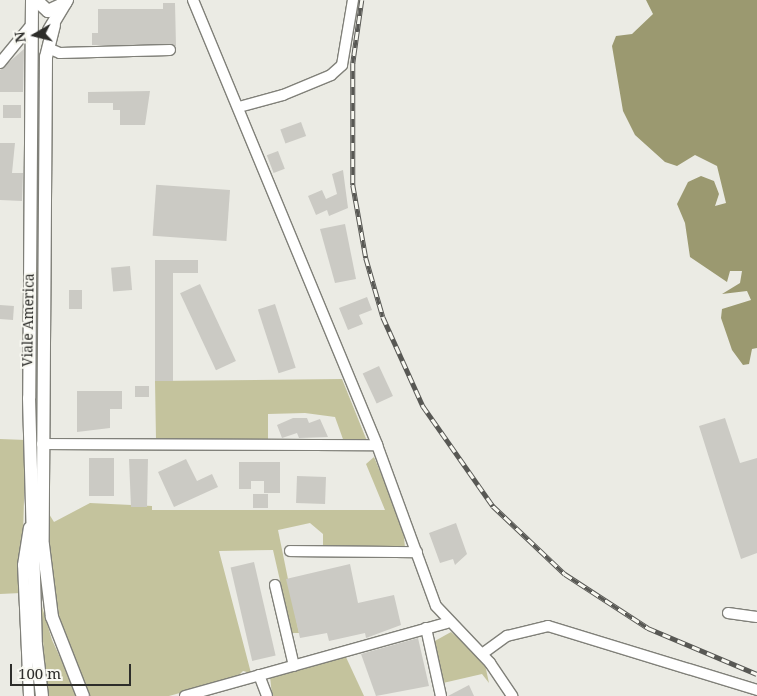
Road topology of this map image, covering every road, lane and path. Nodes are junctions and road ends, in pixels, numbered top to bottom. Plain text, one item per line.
1 (32, 0) edge
2 (36, 0) edge
3 (193, 0) edge
4 (353, 0) edge
5 (66, 1) edge
6 (32, 24) junction
7 (54, 24) junction
8 (33, 42) junction
9 (0, 46) edge
10 (13, 46) junction
11 (48, 48) junction
12 (170, 50) dead end
13 (0, 63) edge
14 (239, 107) junction
15 (42, 444) junction
16 (377, 445) junction
17 (33, 504) junction
18 (290, 551) dead end
19 (417, 552) junction
20 (275, 586) dead end
21 (728, 613) dead end
22 (757, 617) edge
23 (447, 623) junction
24 (426, 628) junction
25 (482, 654) junction
26 (294, 666) junction
27 (259, 675) junction
28 (757, 690) edge
29 (29, 696) edge
30 (42, 696) edge
31 (83, 696) edge
32 (185, 696) edge
33 (267, 696) edge
34 (442, 696) edge
35 (512, 696) edge

1 - 6 main road, Viale America
2 - 5 main road
3 - 14 street
4 - 14 street
5 - 7 main road
6 - 8 main road, Viale America
6 - 10 street
7 - 8 main road
7 - 11 main road, Viale America
8 - 10 street
8 - 17 main road, Viale America
9 - 10 street
10 - 13 street
11 - 12 street
11 - 15 main road, Viale America
14 - 16 street
15 - 16 street
15 - 31 main road, Viale America
16 - 19 street
17 - 29 street
17 - 30 main road, Viale America
18 - 19 street
19 - 23 street
20 - 26 street
21 - 22 street
23 - 24 street
23 - 25 street
24 - 26 street
24 - 34 street
25 - 28 street
25 - 35 street
26 - 27 street
27 - 32 street
27 - 33 street

